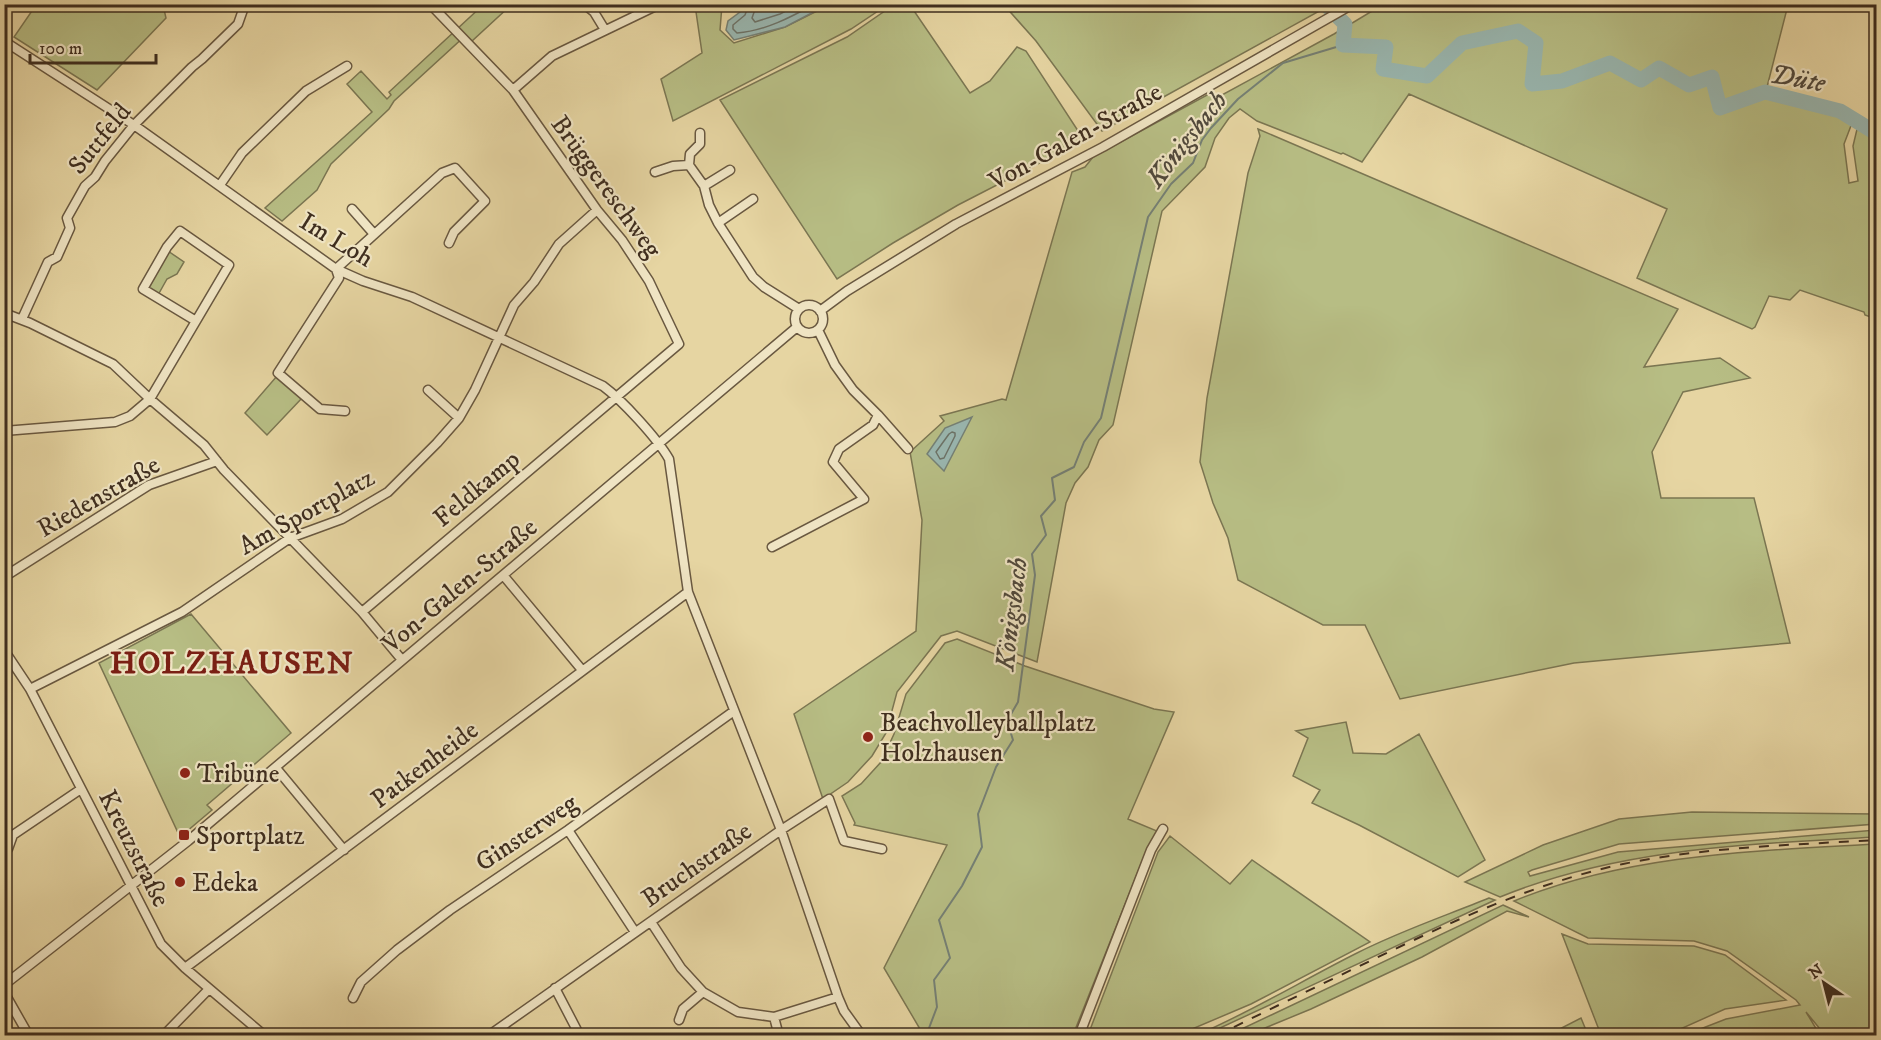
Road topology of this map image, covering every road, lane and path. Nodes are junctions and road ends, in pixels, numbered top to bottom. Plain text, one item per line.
1 (247, 4) edge
2 (430, 4) edge
3 (584, 4) edge
4 (660, 4) edge
5 (1353, 4) edge
6 (605, 30) junction
7 (4, 41) edge
8 (347, 66) dead end
9 (513, 90) junction
10 (134, 124) junction
11 (700, 133) dead end
12 (689, 165) junction
13 (730, 170) dead end
14 (656, 172) dead end
15 (220, 185) junction
16 (704, 186) junction
17 (753, 200) dead end
18 (352, 209) dead end
19 (597, 210) junction
20 (718, 223) junction
21 (374, 234) junction
22 (449, 243) dead end
23 (336, 269) junction
24 (799, 309) junction
25 (820, 311) junction
26 (4, 313) edge
27 (21, 319) junction
28 (196, 321) junction
29 (797, 327) junction
30 (818, 330) junction
31 (500, 337) junction
32 (428, 390) dead end
33 (617, 396) junction
34 (150, 399) junction
35 (345, 411) dead end
36 (878, 415) junction
37 (459, 418) junction
38 (4, 431) edge
39 (659, 444) junction
40 (908, 449) dead end
41 (217, 461) junction
42 (290, 538) junction
43 (772, 547) dead end
44 (503, 575) junction
45 (4, 577) edge
46 (688, 592) junction
47 (362, 612) junction
48 (4, 650) edge
49 (402, 660) junction
50 (582, 670) junction
51 (30, 689) junction
52 (734, 711) junction
53 (276, 768) junction
54 (81, 789) junction
55 (1163, 829) dead end
56 (568, 830) junction
57 (781, 830) junction
58 (8, 849) dead end
59 (882, 849) dead end
60 (344, 850) junction
61 (131, 887) junction
62 (651, 922) junction
63 (636, 932) junction
64 (185, 968) junction
65 (4, 985) edge
66 (555, 988) junction
67 (209, 989) junction
68 (4, 992) edge
69 (703, 992) junction
70 (353, 998) dead end
71 (838, 998) junction
72 (774, 1017) junction
73 (678, 1020) dead end
74 (29, 1035) edge
75 (163, 1035) edge
76 (265, 1035) edge
77 (488, 1035) edge
78 (580, 1035) edge
79 (779, 1035) edge
80 (862, 1035) edge
81 (1079, 1035) edge

1 - 10 street, Suttfeld
2 - 9 street, Brüggereschweg
3 - 6 street
4 - 6 street
5 - 25 street, Von-Galen-Straße
6 - 9 street
7 - 10 street, Im Loh
8 - 15 street
9 - 19 street, Brüggereschweg
10 - 15 street, Im Loh
10 - 27 street, Suttfeld
11 - 12 street
12 - 14 street
12 - 16 street
13 - 16 street
15 - 23 street, Im Loh
16 - 20 street
17 - 20 street
18 - 21 street
19 - 31 street, Am Sportplatz
19 - 33 street, Brüggereschweg
20 - 24 street
21 - 22 street
21 - 23 street
23 - 31 street, Im Loh
23 - 35 street
24 - 25 street
24 - 29 street
25 - 30 street
26 - 27 street
27 - 34 street
28 - 28 street
28 - 34 street
29 - 30 street
29 - 39 street, Von-Galen-Straße
30 - 36 street
31 - 33 street, Im Loh
31 - 37 street, Am Sportplatz
32 - 37 street
33 - 39 street, Im Loh
33 - 47 street, Feldkamp
34 - 38 street
34 - 41 street
36 - 40 street
36 - 43 street
37 - 42 street, Am Sportplatz
39 - 44 street, Von-Galen-Straße
39 - 46 street, Im Loh
41 - 42 street
41 - 45 street, Riedenstraße
42 - 47 street
42 - 51 street, Am Sportplatz
44 - 49 street, Von-Galen-Straße
44 - 50 street
46 - 50 street, Patkenheide
46 - 52 street, Im Loh
47 - 49 street
48 - 51 street, Kreuzstraße
49 - 53 street, Von-Galen-Straße
50 - 60 street, Patkenheide
51 - 54 street, Kreuzstraße
52 - 56 street, Ginsterweg
52 - 57 street, Im Loh
53 - 60 street
53 - 61 street, Von-Galen-Straße
54 - 58 street
54 - 61 street, Kreuzstraße
55 - 81 street
56 - 63 street, Bruchstraße
56 - 70 street, Ginsterweg
57 - 59 street, Bruchstraße
57 - 62 street, Bruchstraße
57 - 71 street, Im Loh
60 - 64 street, Patkenheide
61 - 64 street, Kreuzstraße
61 - 65 street, Von-Galen-Straße
62 - 63 street, Bruchstraße
62 - 69 street
63 - 66 street, Bruchstraße
64 - 67 street, Kreuzstraße
66 - 77 street, Bruchstraße
66 - 78 street
67 - 75 street
67 - 76 street, Kreuzstraße
68 - 74 street
69 - 72 street
69 - 73 street
71 - 72 street
71 - 80 street, Im Loh
72 - 79 street

